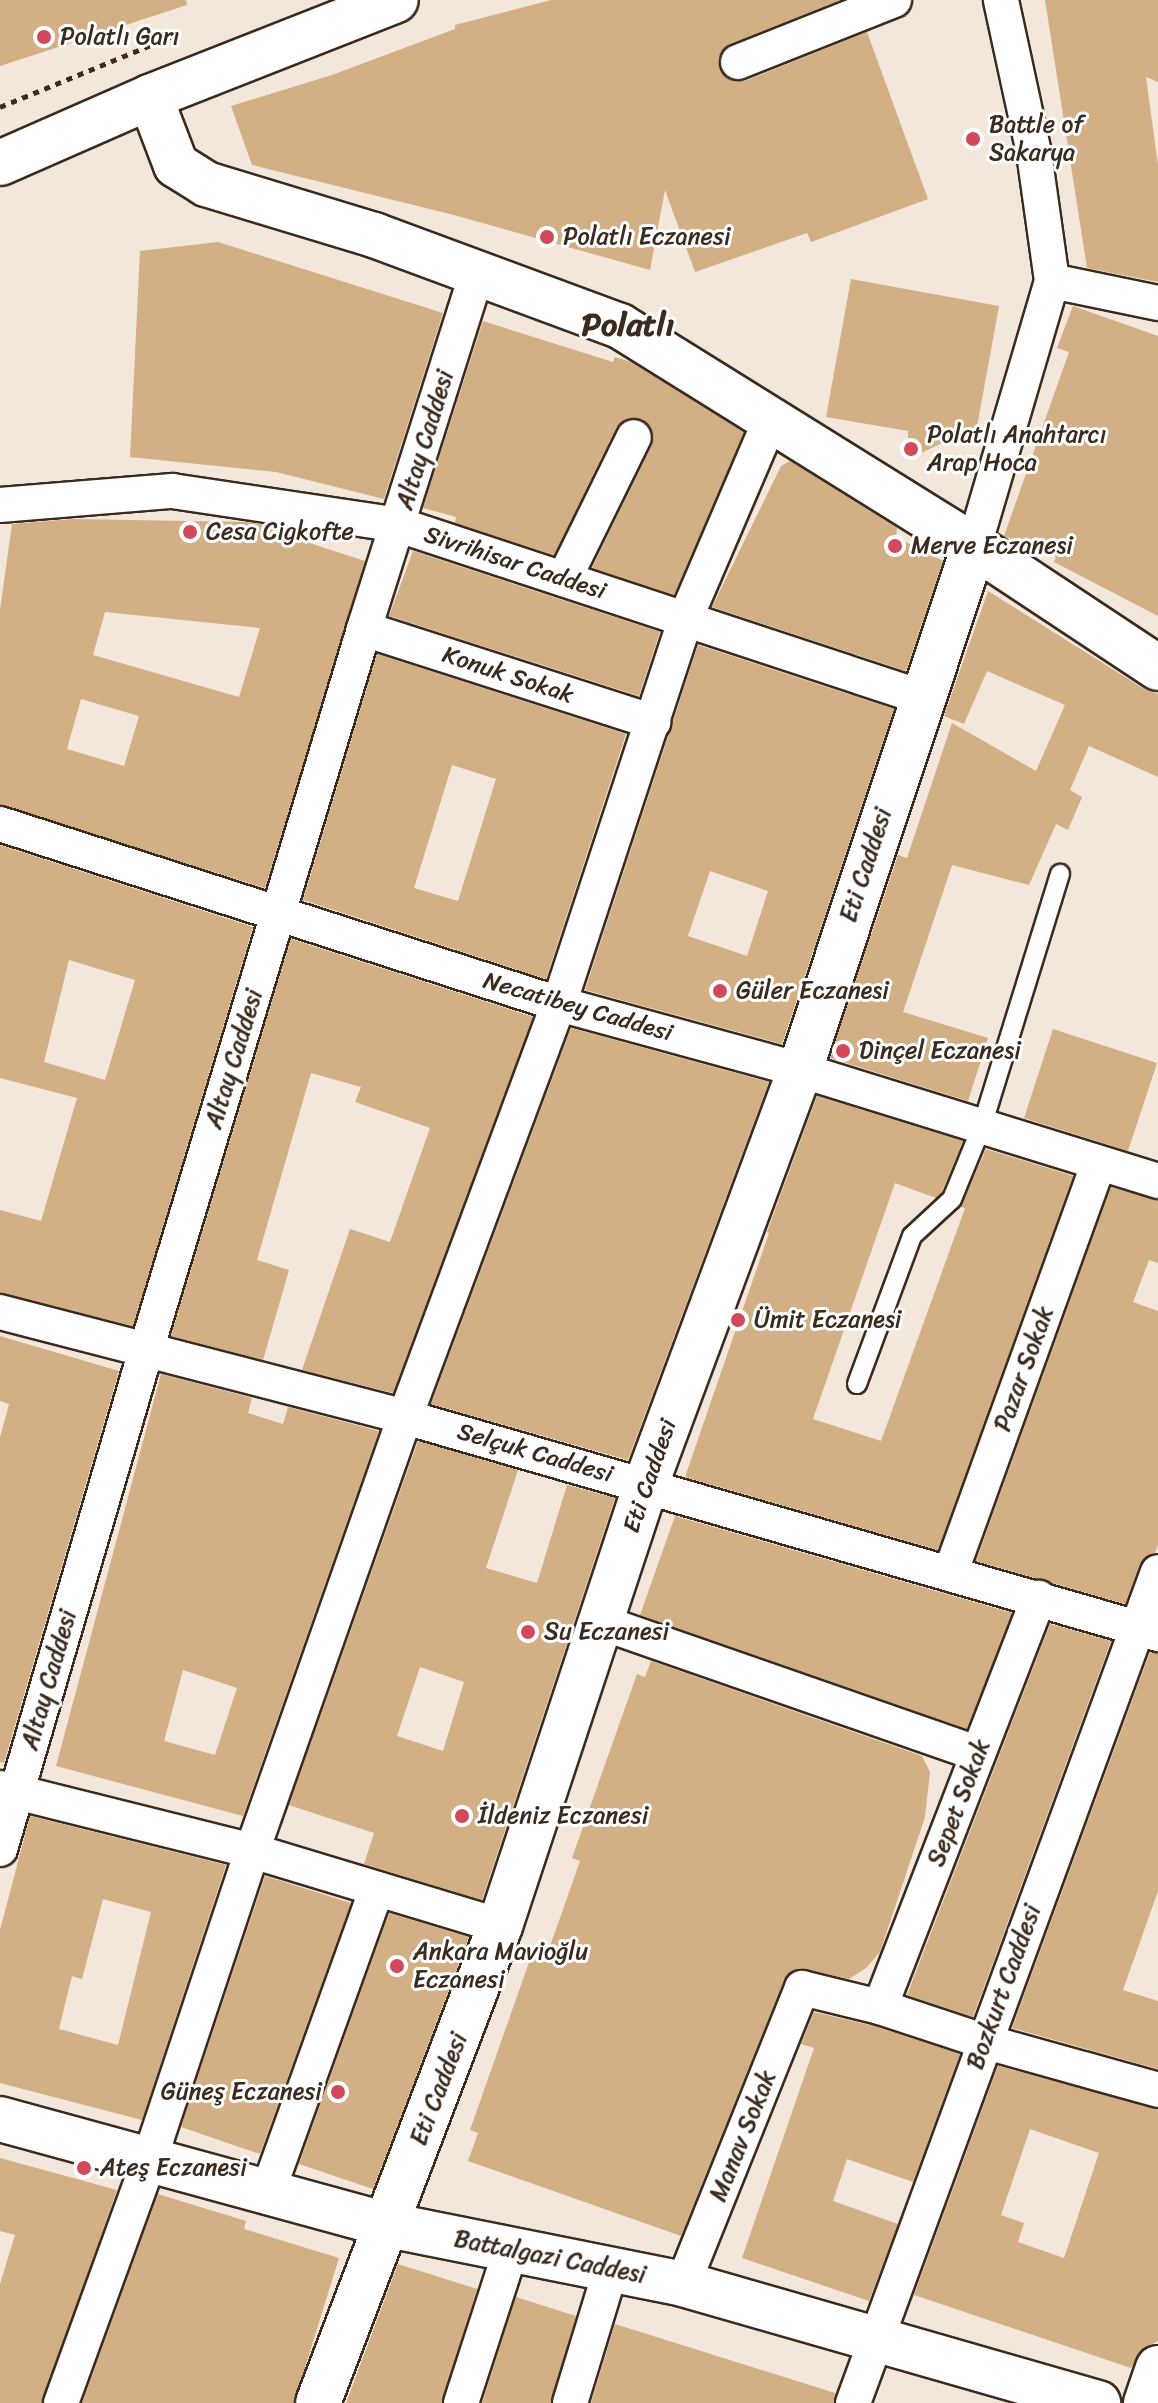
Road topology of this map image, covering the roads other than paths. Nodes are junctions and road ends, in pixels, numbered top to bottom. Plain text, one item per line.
1 (396, 0) edge
2 (894, 0) edge
3 (1001, 0) edge
4 (738, 62) dead end
5 (150, 97) junction
6 (0, 163) edge
7 (477, 273) junction
8 (1052, 281) junction
9 (1158, 303) edge
10 (771, 419) junction
11 (634, 437) dead end
12 (0, 505) edge
13 (399, 525) junction
14 (974, 546) junction
15 (564, 579) junction
16 (686, 617) junction
17 (364, 629) junction
18 (1158, 668) edge
19 (921, 697) junction
20 (653, 722) junction
21 (0, 824) edge
22 (1060, 874) dead end
23 (279, 912) junction
24 (559, 1004) junction
25 (800, 1070) junction
26 (982, 1126) junction
27 (1099, 1163) junction
28 (1158, 1181) edge
29 (0, 1312) edge
30 (147, 1347) junction
31 (857, 1384) dead end
32 (405, 1417) junction
33 (646, 1484) junction
34 (1158, 1572) edge
35 (950, 1574) junction
36 (1039, 1598) junction
37 (600, 1622) junction
38 (1147, 1632) edge
39 (978, 1754) junction
40 (8, 1790) edge
41 (0, 1849) edge
42 (252, 1851) junction
43 (377, 1889) junction
44 (500, 1926) junction
45 (880, 2007) junction
46 (983, 2041) junction
47 (1158, 2090) edge
48 (0, 2119) edge
49 (150, 2158) junction
50 (268, 2191) junction
51 (388, 2225) junction
52 (511, 2249) junction
53 (611, 2269) junction
54 (683, 2284) junction
55 (877, 2337) junction
56 (1158, 2368) edge
57 (61, 2403) edge
58 (318, 2403) edge
59 (461, 2403) edge
60 (570, 2403) edge
61 (853, 2403) edge
62 (1098, 2403) edge
63 (1146, 2403) edge

1 - 5 street
2 - 4 street
3 - 8 street
5 - 6 street
5 - 7 street
7 - 10 street
7 - 13 street, Altay Caddesi
8 - 9 street
8 - 14 street
10 - 14 street
10 - 16 street
11 - 15 street
12 - 13 street, Sivrihisar Caddesi
13 - 15 street, Sivrihisar Caddesi
13 - 17 street, Altay Caddesi
14 - 18 street
14 - 19 street, Eti Caddesi
15 - 16 street, Sivrihisar Caddesi
16 - 19 street, Sivrihisar Caddesi
16 - 20 street
17 - 20 street, Konuk Sokak
17 - 23 street, Altay Caddesi
19 - 25 street, Eti Caddesi
20 - 24 street
21 - 23 street, Necatibey Caddesi
22 - 26 lane
23 - 24 street, Necatibey Caddesi
23 - 30 street, Altay Caddesi
24 - 25 street, Necatibey Caddesi
24 - 32 street
25 - 26 street, Necatibey Caddesi
25 - 33 street, Eti Caddesi
26 - 27 street, Necatibey Caddesi
26 - 31 lane
27 - 28 street, Necatibey Caddesi
27 - 35 street, Pazar Sokak
29 - 30 street, Selçuk Caddesi
30 - 32 street, Selçuk Caddesi
30 - 40 street, Altay Caddesi
32 - 33 street, Selçuk Caddesi
32 - 42 street
33 - 35 street, Selçuk Caddesi
33 - 37 street, Eti Caddesi
34 - 38 street, Bozkurt Caddesi
35 - 36 street, Selçuk Caddesi
36 - 38 street, Selçuk Caddesi
36 - 39 street, Sepet Sokak
37 - 39 street
37 - 44 street, Eti Caddesi
38 - 46 street, Bozkurt Caddesi
39 - 45 street, Sepet Sokak
40 - 41 street, Altay Caddesi
40 - 42 street
42 - 43 street
42 - 49 street
43 - 44 street
43 - 50 street
44 - 51 street, Eti Caddesi
45 - 46 street
45 - 54 street, Manav Sokak
46 - 47 street
46 - 55 street, Bozkurt Caddesi
48 - 49 street, Battalgazi Caddesi
49 - 50 street, Battalgazi Caddesi
49 - 57 street
50 - 51 street, Battalgazi Caddesi
51 - 52 street, Battalgazi Caddesi
51 - 58 street, Eti Caddesi
52 - 53 street, Battalgazi Caddesi
52 - 59 street
53 - 54 street, Battalgazi Caddesi
53 - 60 street
54 - 55 street, Battalgazi Caddesi
55 - 61 street, Bozkurt Caddesi
55 - 62 street, Battalgazi Caddesi
56 - 63 street

